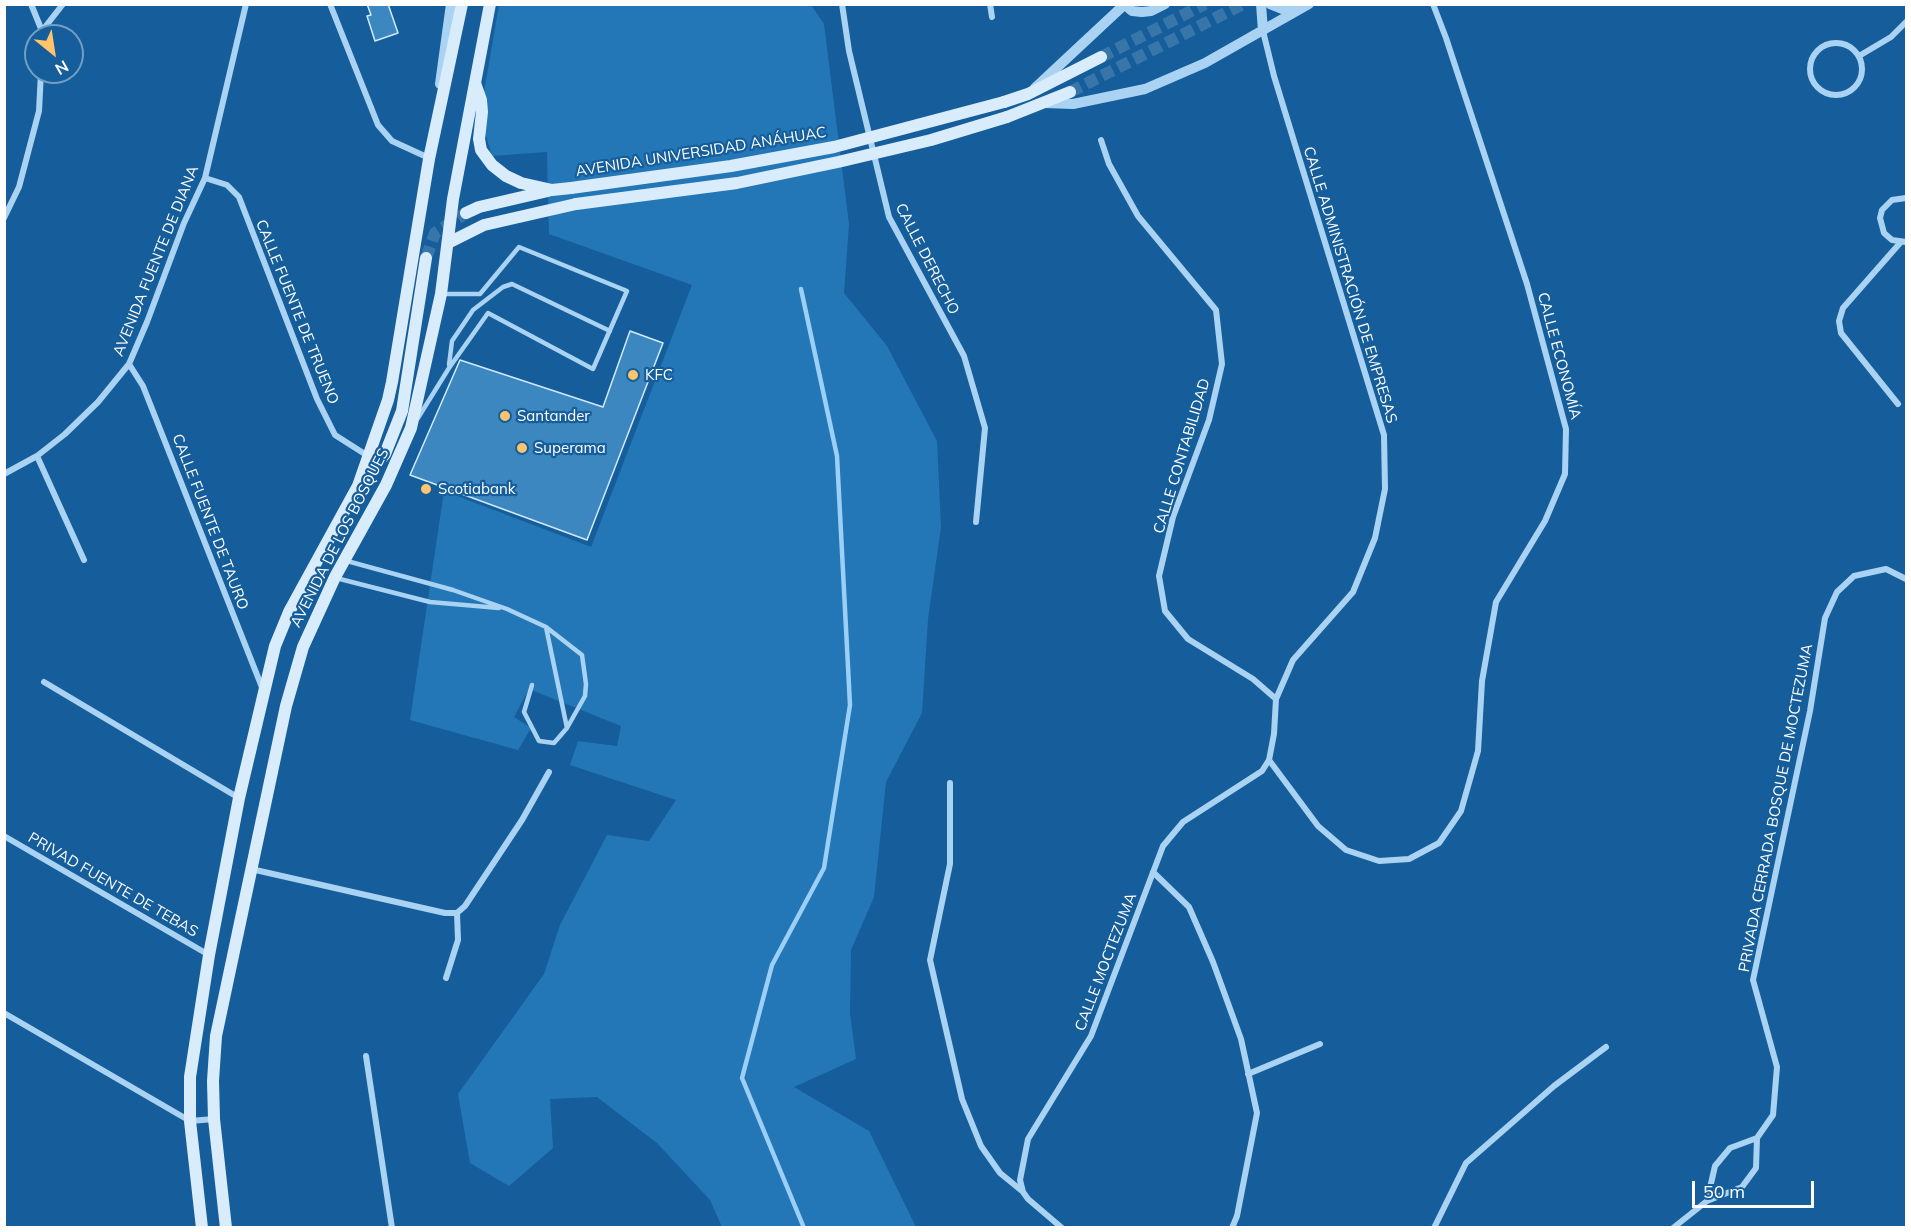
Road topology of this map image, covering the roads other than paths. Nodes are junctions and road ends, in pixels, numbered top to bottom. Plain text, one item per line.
1 (31, 4) edge
2 (63, 4) edge
3 (246, 4) edge
4 (330, 4) edge
5 (451, 4) edge
6 (462, 4) edge
7 (484, 4) edge
8 (490, 4) edge
9 (842, 4) edge
10 (990, 4) edge
11 (1165, 4) edge
12 (1261, 4) edge
13 (1270, 4) edge
14 (1432, 4) edge
15 (1125, 5) edge
16 (1304, 7) edge
17 (992, 17) dead end
18 (1906, 22) edge
19 (39, 24) edge
20 (49, 24) edge
21 (1263, 31) junction
22 (483, 34) junction
23 (1858, 56) junction
24 (1101, 57) tunnel mouth
25 (474, 82) junction
26 (40, 84) edge
27 (1070, 92) tunnel mouth
28 (1028, 94) junction
29 (1043, 103) junction
30 (438, 120) junction
31 (1101, 140) dead end
32 (429, 159) junction
33 (205, 178) junction
34 (552, 190) junction
35 (1906, 198) edge
36 (466, 213) tunnel mouth
37 (4, 218) edge
38 (448, 243) junction
39 (1903, 243) edge
40 (426, 258) tunnel mouth
41 (441, 294) junction
42 (480, 294) junction
43 (483, 303) junction
44 (488, 313) junction
45 (610, 331) junction
46 (129, 364) junction
47 (449, 368) junction
48 (1898, 404) dead end
49 (411, 428) junction
50 (37, 456) junction
51 (368, 457) junction
52 (4, 474) edge
53 (358, 486) junction
54 (976, 522) dead end
55 (84, 560) dead end
56 (344, 560) junction
57 (335, 578) junction
58 (1906, 579) edge
59 (507, 609) junction
60 (546, 627) junction
61 (44, 682) dead end
62 (532, 685) dead end
63 (263, 691) junction
64 (1276, 699) junction
65 (567, 728) junction
66 (1269, 760) junction
67 (549, 772) dead end
68 (950, 783) dead end
69 (239, 798) junction
70 (4, 836) edge
71 (251, 869) junction
72 (1153, 872) junction
73 (457, 913) junction
74 (210, 955) junction
75 (446, 978) dead end
76 (4, 1013) edge
77 (1320, 1044) dead end
78 (1606, 1047) dead end
79 (366, 1056) dead end
80 (1248, 1074) junction
81 (214, 1119) junction
82 (190, 1121) junction
83 (1757, 1138) junction
84 (1023, 1192) junction
85 (1707, 1201) junction
86 (202, 1227) edge
87 (226, 1227) edge
88 (392, 1227) edge
89 (1062, 1227) edge
90 (1232, 1227) edge
91 (1434, 1227) edge
92 (1673, 1227) edge

1 - 19 street
2 - 20 street
3 - 33 street, AVENIDA FUENTE DE DIANA
4 - 32 street
5 - 30 street, AVENIDA DE LOS BOSQUES
6 - 30 main road
7 - 22 street, AVENIDA DE LOS BOSQUES
8 - 22 main road
9 - 54 street, CALLE DERECHO
10 - 17 street
11 - 15 street
12 - 21 street
13 - 16 street
14 - 66 street, CALLE ECONOMÍA
15 - 28 street
16 - 21 street
18 - 23 street
21 - 29 street
21 - 64 street, CALLE ADMINISTRACIÓN DE EMPRESAS
22 - 25 main road, AVENIDA DE LOS BOSQUES
23 - 23 street
24 - 28 main road, AVENIDA UNIVERSIDAD ANÁHUAC
25 - 34 main road, AVENIDA UNIVERSIDAD ANÁHUAC
25 - 38 main road, AVENIDA DE LOS BOSQUES
26 - 37 street
27 - 29 main road
28 - 34 main road, AVENIDA UNIVERSIDAD ANÁHUAC, bridge
29 - 38 main road, bridge
30 - 32 main road, AVENIDA DE LOS BOSQUES
31 - 64 street, CALLE CONTABILIDAD
32 - 51 main road, AVENIDA DE LOS BOSQUES
33 - 46 street, AVENIDA FUENTE DE DIANA
33 - 51 street, CALLE FUENTE DE TRUENO
34 - 36 main road
35 - 39 street
38 - 41 main road, AVENIDA DE LOS BOSQUES
39 - 48 street
40 - 53 main road
41 - 42 lane
41 - 49 main road, AVENIDA DE LOS BOSQUES
42 - 43 lane
42 - 45 lane
43 - 44 lane
43 - 45 lane
43 - 47 lane
44 - 45 lane
44 - 47 lane
46 - 50 street, AVENIDA FUENTE DE DIANA
46 - 63 street, CALLE FUENTE DE TAURO
47 - 49 lane
49 - 56 main road, AVENIDA DE LOS BOSQUES
50 - 52 street, AVENIDA FUENTE DE DIANA
50 - 55 street
51 - 53 main road, AVENIDA DE LOS BOSQUES
53 - 63 main road, AVENIDA DE LOS BOSQUES
56 - 57 main road, AVENIDA DE LOS BOSQUES
56 - 59 lane
57 - 59 lane
57 - 71 main road, AVENIDA DE LOS BOSQUES
58 - 83 street, PRIVADA CERRADA BOSQUE DE MOCTEZUMA
59 - 60 lane
60 - 65 lane
60 - 65 lane
61 - 69 street
62 - 65 lane
63 - 69 main road, AVENIDA DE LOS BOSQUES
64 - 66 street
66 - 72 street, CALLE MOCTEZUMA
67 - 73 street
68 - 84 street
69 - 74 main road, AVENIDA DE LOS BOSQUES
70 - 74 street, PRIVAD FUENTE DE TEBAS
71 - 73 street
71 - 81 main road, AVENIDA DE LOS BOSQUES
72 - 80 street
72 - 84 street, CALLE MOCTEZUMA
73 - 75 street
74 - 82 main road, AVENIDA DE LOS BOSQUES
76 - 82 street
77 - 80 street
78 - 91 street
79 - 88 street
80 - 90 street
81 - 82 street
81 - 87 main road, AVENIDA DE LOS BOSQUES
82 - 86 main road, AVENIDA DE LOS BOSQUES
83 - 85 street
83 - 85 street
84 - 89 street
85 - 92 street

